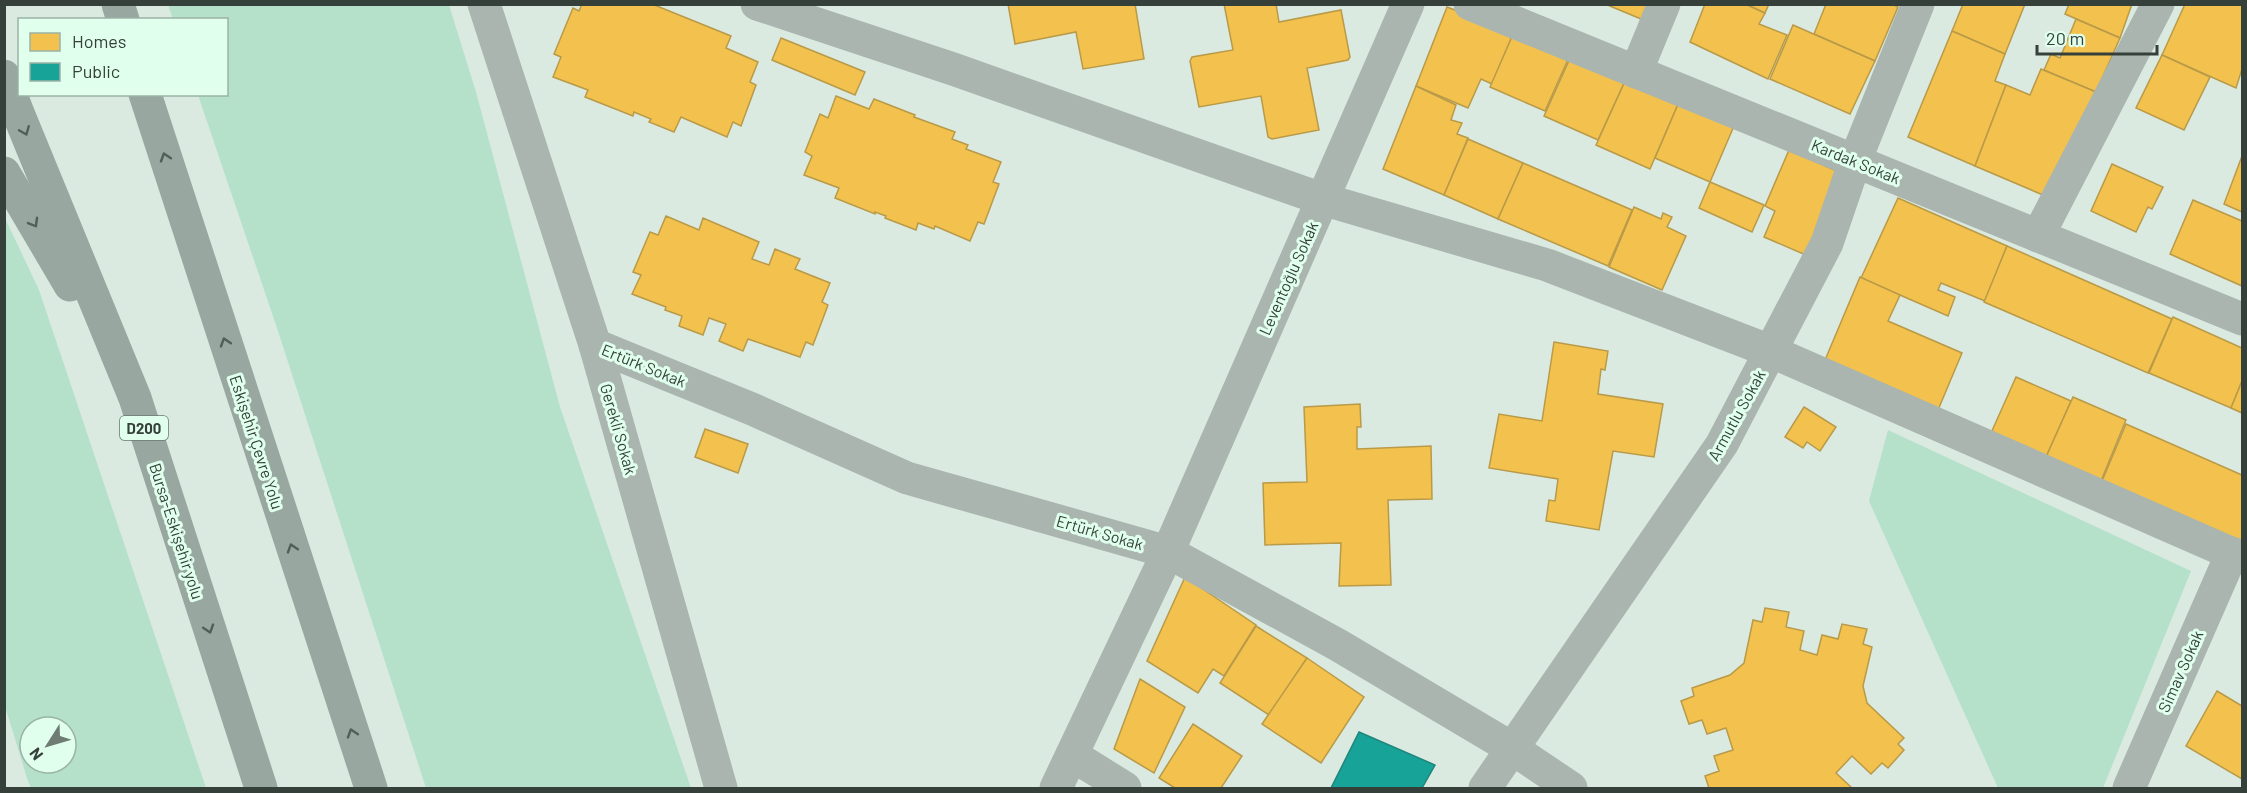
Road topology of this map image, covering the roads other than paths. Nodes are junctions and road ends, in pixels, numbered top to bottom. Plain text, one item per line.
1 (484, 4) edge
2 (757, 4) edge
3 (1408, 4) edge
4 (1470, 4) edge
5 (1664, 4) edge
6 (1918, 4) edge
7 (2158, 4) edge
8 (1636, 72) junction
9 (4, 76) edge
10 (146, 96) edge
11 (1855, 161) junction
12 (4, 173) edge
13 (1322, 199) junction
14 (2038, 236) junction
15 (2242, 319) edge
16 (595, 345) junction
17 (1770, 351) junction
18 (135, 398) junction
19 (1168, 552) junction
20 (2237, 556) edge
21 (1513, 749) junction
22 (1072, 755) junction
23 (261, 789) edge
24 (371, 789) edge
25 (721, 789) edge
26 (1056, 789) edge
27 (1125, 789) edge
28 (1485, 789) edge
29 (1571, 789) edge
30 (2129, 789) edge

1 - 16 street, Gerekli Sokak
2 - 13 street
3 - 13 street, Leventoğlu Sokak
4 - 8 street, Kardak Sokak
5 - 8 street
6 - 11 street, Armutlu Sokak
7 - 14 street
8 - 11 street, Kardak Sokak
9 -> 18 highway, Bursa-Eskişehir yolu / D200
24 -> 10 highway, Eskişehir Çevre Yolu
11 - 14 street, Kardak Sokak
11 - 17 street, Armutlu Sokak
12 -> 18 highway
13 - 17 street
13 - 19 street, Leventoğlu Sokak
14 - 15 street, Kardak Sokak
16 - 19 street, Ertürk Sokak
16 - 25 street, Gerekli Sokak
17 - 20 street
17 - 21 street, Armutlu Sokak
18 -> 23 highway, Bursa-Eskişehir yolu / D200
19 - 21 street, Ertürk Sokak
19 - 22 street, Leventoğlu Sokak
20 - 30 street, Simav Sokak
21 - 28 street, Armutlu Sokak
21 - 29 street, Ertürk Sokak
22 - 26 street
22 - 27 street

